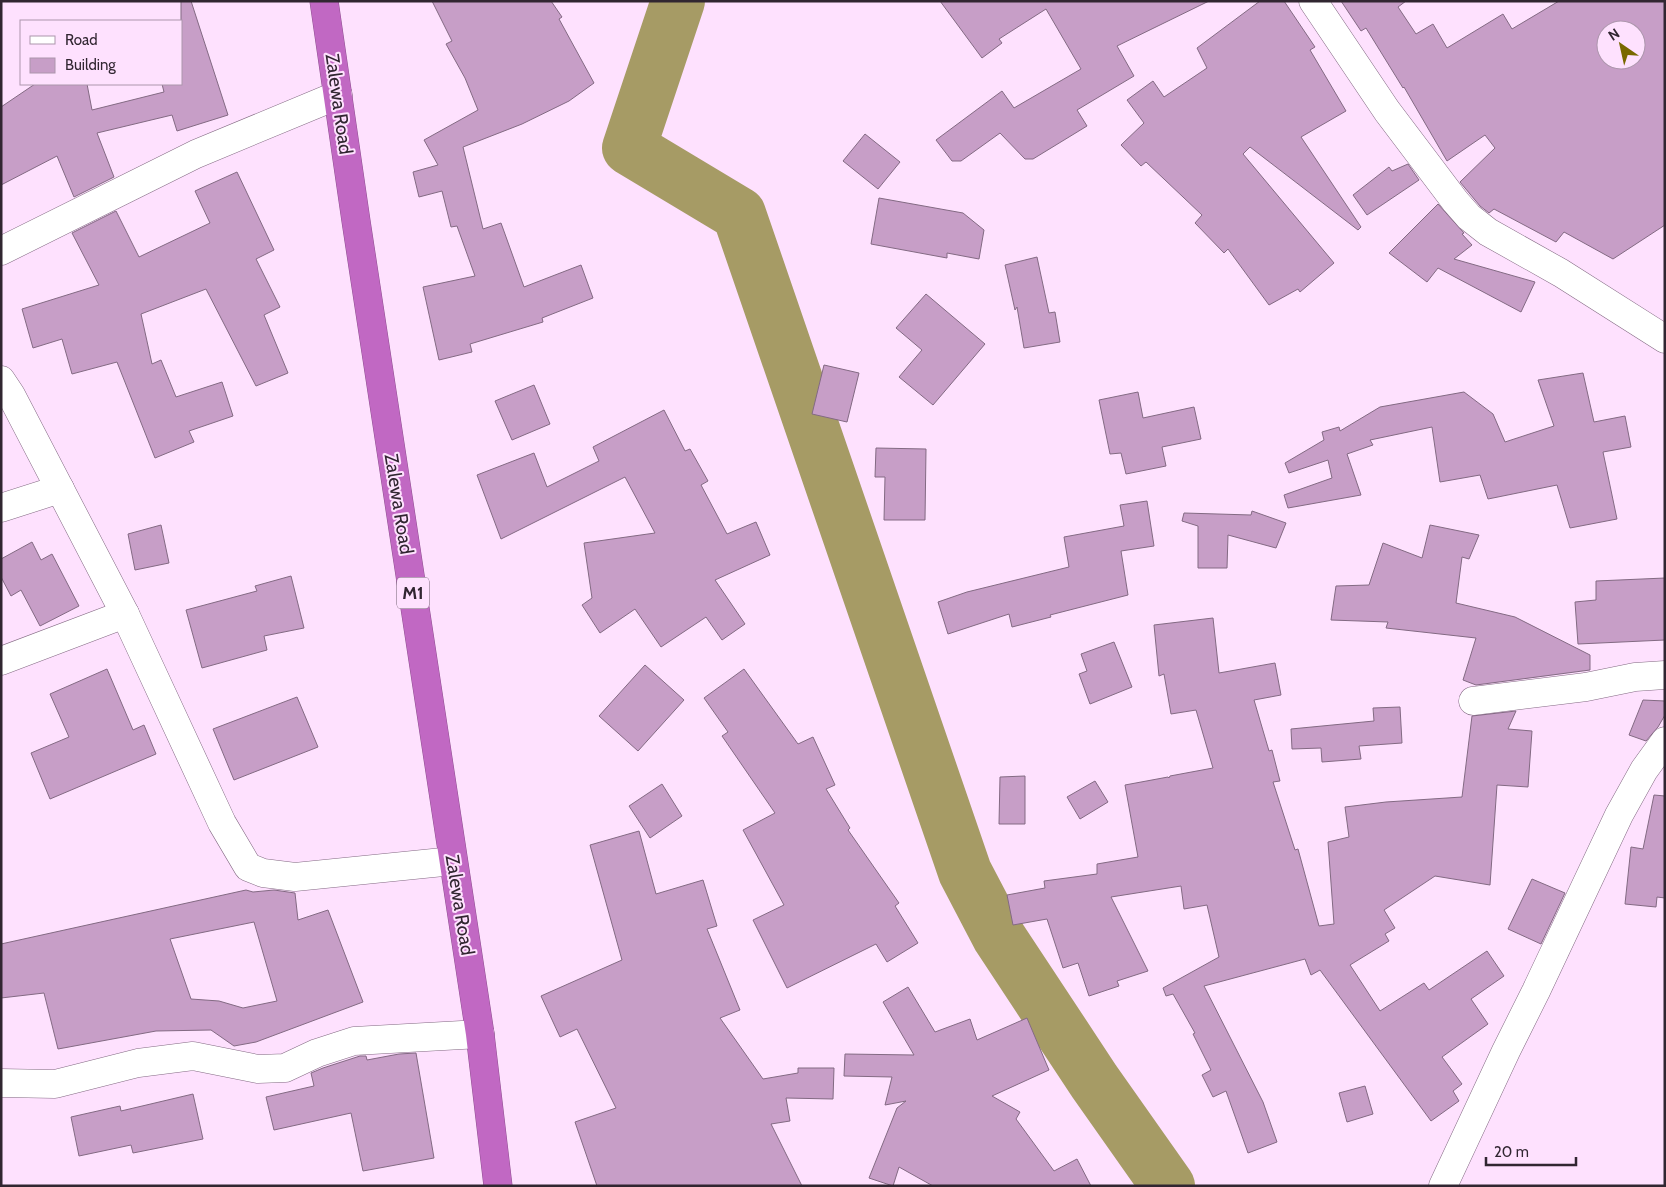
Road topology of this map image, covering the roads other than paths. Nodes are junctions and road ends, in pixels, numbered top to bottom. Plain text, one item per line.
1 (324, 1) edge
2 (1313, 1) edge
3 (338, 95) junction
4 (1, 251) edge
5 (1665, 339) edge
6 (1, 380) edge
7 (60, 489) junction
8 (1, 508) edge
9 (125, 614) junction
10 (1, 661) edge
11 (1665, 675) edge
12 (1473, 701) dead end
13 (1665, 741) edge
14 (453, 862) junction
15 (480, 1034) junction
16 (1, 1083) edge
17 (498, 1186) edge
18 (1444, 1186) edge

1 - 3 highway, Zalewa Road / M1
2 - 5 street
3 - 4 street
3 - 14 highway, Zalewa Road / M1
6 - 7 street
7 - 8 street
7 - 9 street
9 - 10 street
9 - 14 street
11 - 12 street
13 - 18 street
14 - 15 highway, Zalewa Road / M1
15 - 16 street
15 - 17 highway, Zalewa Road / M1

